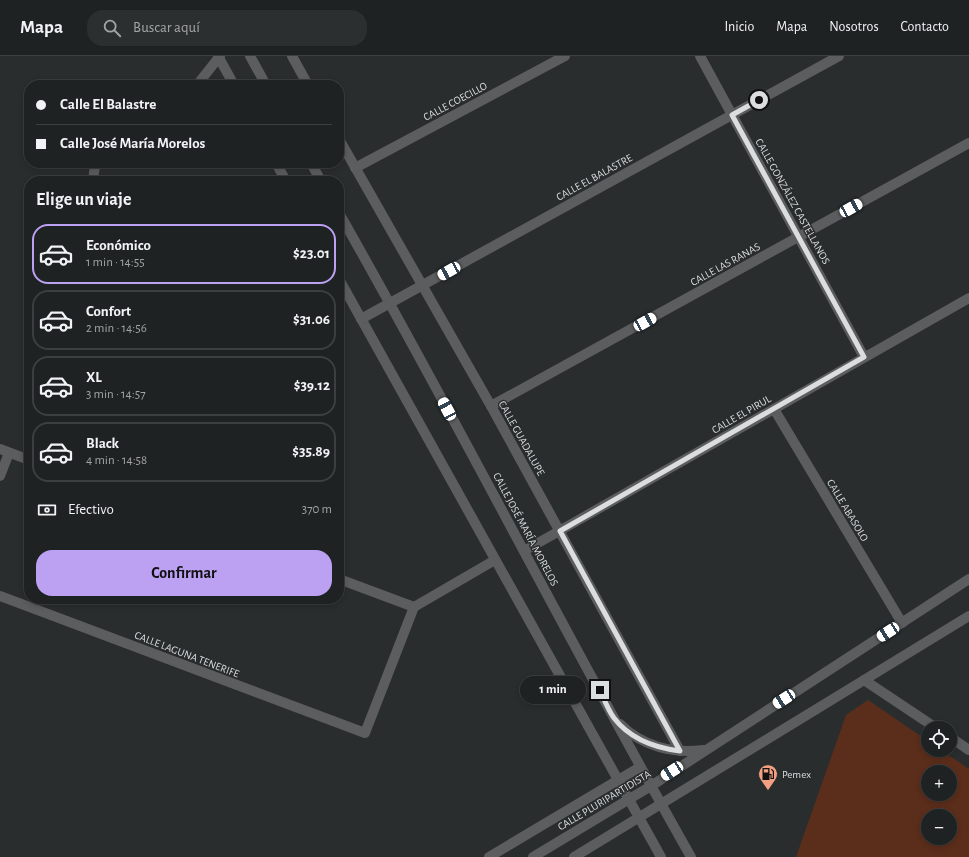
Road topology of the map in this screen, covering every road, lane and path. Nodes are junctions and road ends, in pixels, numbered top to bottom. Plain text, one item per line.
1 (219, 56) edge
2 (250, 56) edge
3 (292, 56) edge
4 (565, 56) edge
5 (700, 56) edge
6 (839, 56) edge
7 (201, 80) edge
8 (231, 80) edge
9 (263, 80) edge
10 (305, 80) edge
11 (732, 115) junction
12 (969, 143) edge
13 (344, 148) edge
14 (355, 168) junction
15 (344, 222) edge
16 (799, 237) junction
17 (422, 286) junction
18 (344, 288) edge
19 (969, 298) edge
20 (390, 303) junction
21 (361, 319) junction
22 (864, 357) junction
23 (491, 406) junction
24 (774, 409) junction
25 (4, 451) edge
26 (24, 458) edge
27 (0, 476) edge
28 (560, 531) junction
29 (524, 551) junction
30 (495, 560) junction
31 (969, 579) edge
32 (344, 581) edge
33 (0, 596) edge
34 (414, 607) junction
35 (969, 616) edge
36 (902, 623) junction
37 (864, 680) junction
38 (614, 718) junction
39 (926, 721) edge
40 (957, 742) edge
41 (705, 750) junction
42 (969, 750) edge
43 (680, 751) junction
44 (640, 767) junction
45 (618, 781) junction
46 (651, 786) junction
47 (628, 799) junction
48 (661, 804) junction
49 (638, 818) junction
50 (489, 857) edge
51 (533, 857) edge
52 (574, 857) edge
53 (660, 857) edge
54 (692, 857) edge

1 - 7 street
1 - 8 street
2 - 9 street
3 - 10 street
4 - 14 street, CALLE COECILLO
5 - 11 street, CALLE GONZÁLEZ CASTELLANOS
6 - 11 street, CALLE EL BALASTRE
11 - 16 street, CALLE GONZÁLEZ CASTELLANOS
11 - 17 street, CALLE EL BALASTRE
12 - 16 street, CALLE LAS RANAS
13 - 14 street, CALLE GUADALUPE
14 - 17 street, CALLE GUADALUPE
15 - 20 street, CALLE JOSÉ MARÍA MORELOS
16 - 22 street, CALLE GONZÁLEZ CASTELLANOS
16 - 23 street, CALLE LAS RANAS
17 - 20 street, CALLE EL BALASTRE
17 - 23 street, CALLE GUADALUPE
18 - 21 street
19 - 22 street, CALLE EL PIRUL
20 - 21 street, CALLE EL BALASTRE
20 - 29 street, CALLE JOSÉ MARÍA MORELOS
21 - 30 street
22 - 24 street, CALLE EL PIRUL
23 - 28 street, CALLE GUADALUPE
24 - 28 street, CALLE EL PIRUL
24 - 36 street, CALLE ABASOLO
25 - 26 street
25 - 27 street
28 - 29 street, CALLE EL PIRUL
28 - 43 street, CALLE GUADALUPE
29 - 38 street, CALLE JOSÉ MARÍA MORELOS
30 - 34 street
30 - 45 street
31 - 36 street, CALLE PLURIPARTIDISTA
32 - 34 street
33 - 34 street, CALLE LAGUNA TENERIFE
35 - 37 street
36 - 41 street, CALLE PLURIPARTIDISTA
37 - 39 street
37 - 48 street
38 - 43 street
38 - 44 street, CALLE JOSÉ MARÍA MORELOS
40 - 42 street
41 - 43 street
41 - 46 street, CALLE PLURIPARTIDISTA
44 - 45 street
44 - 46 street, CALLE JOSÉ MARÍA MORELOS
45 - 47 street
45 - 50 street
46 - 47 street, CALLE PLURIPARTIDISTA
46 - 48 street, CALLE JOSÉ MARÍA MORELOS
47 - 49 street
47 - 51 street, CALLE PLURIPARTIDISTA
48 - 49 street
48 - 54 street, CALLE JOSÉ MARÍA MORELOS
49 - 52 street
49 - 53 street

